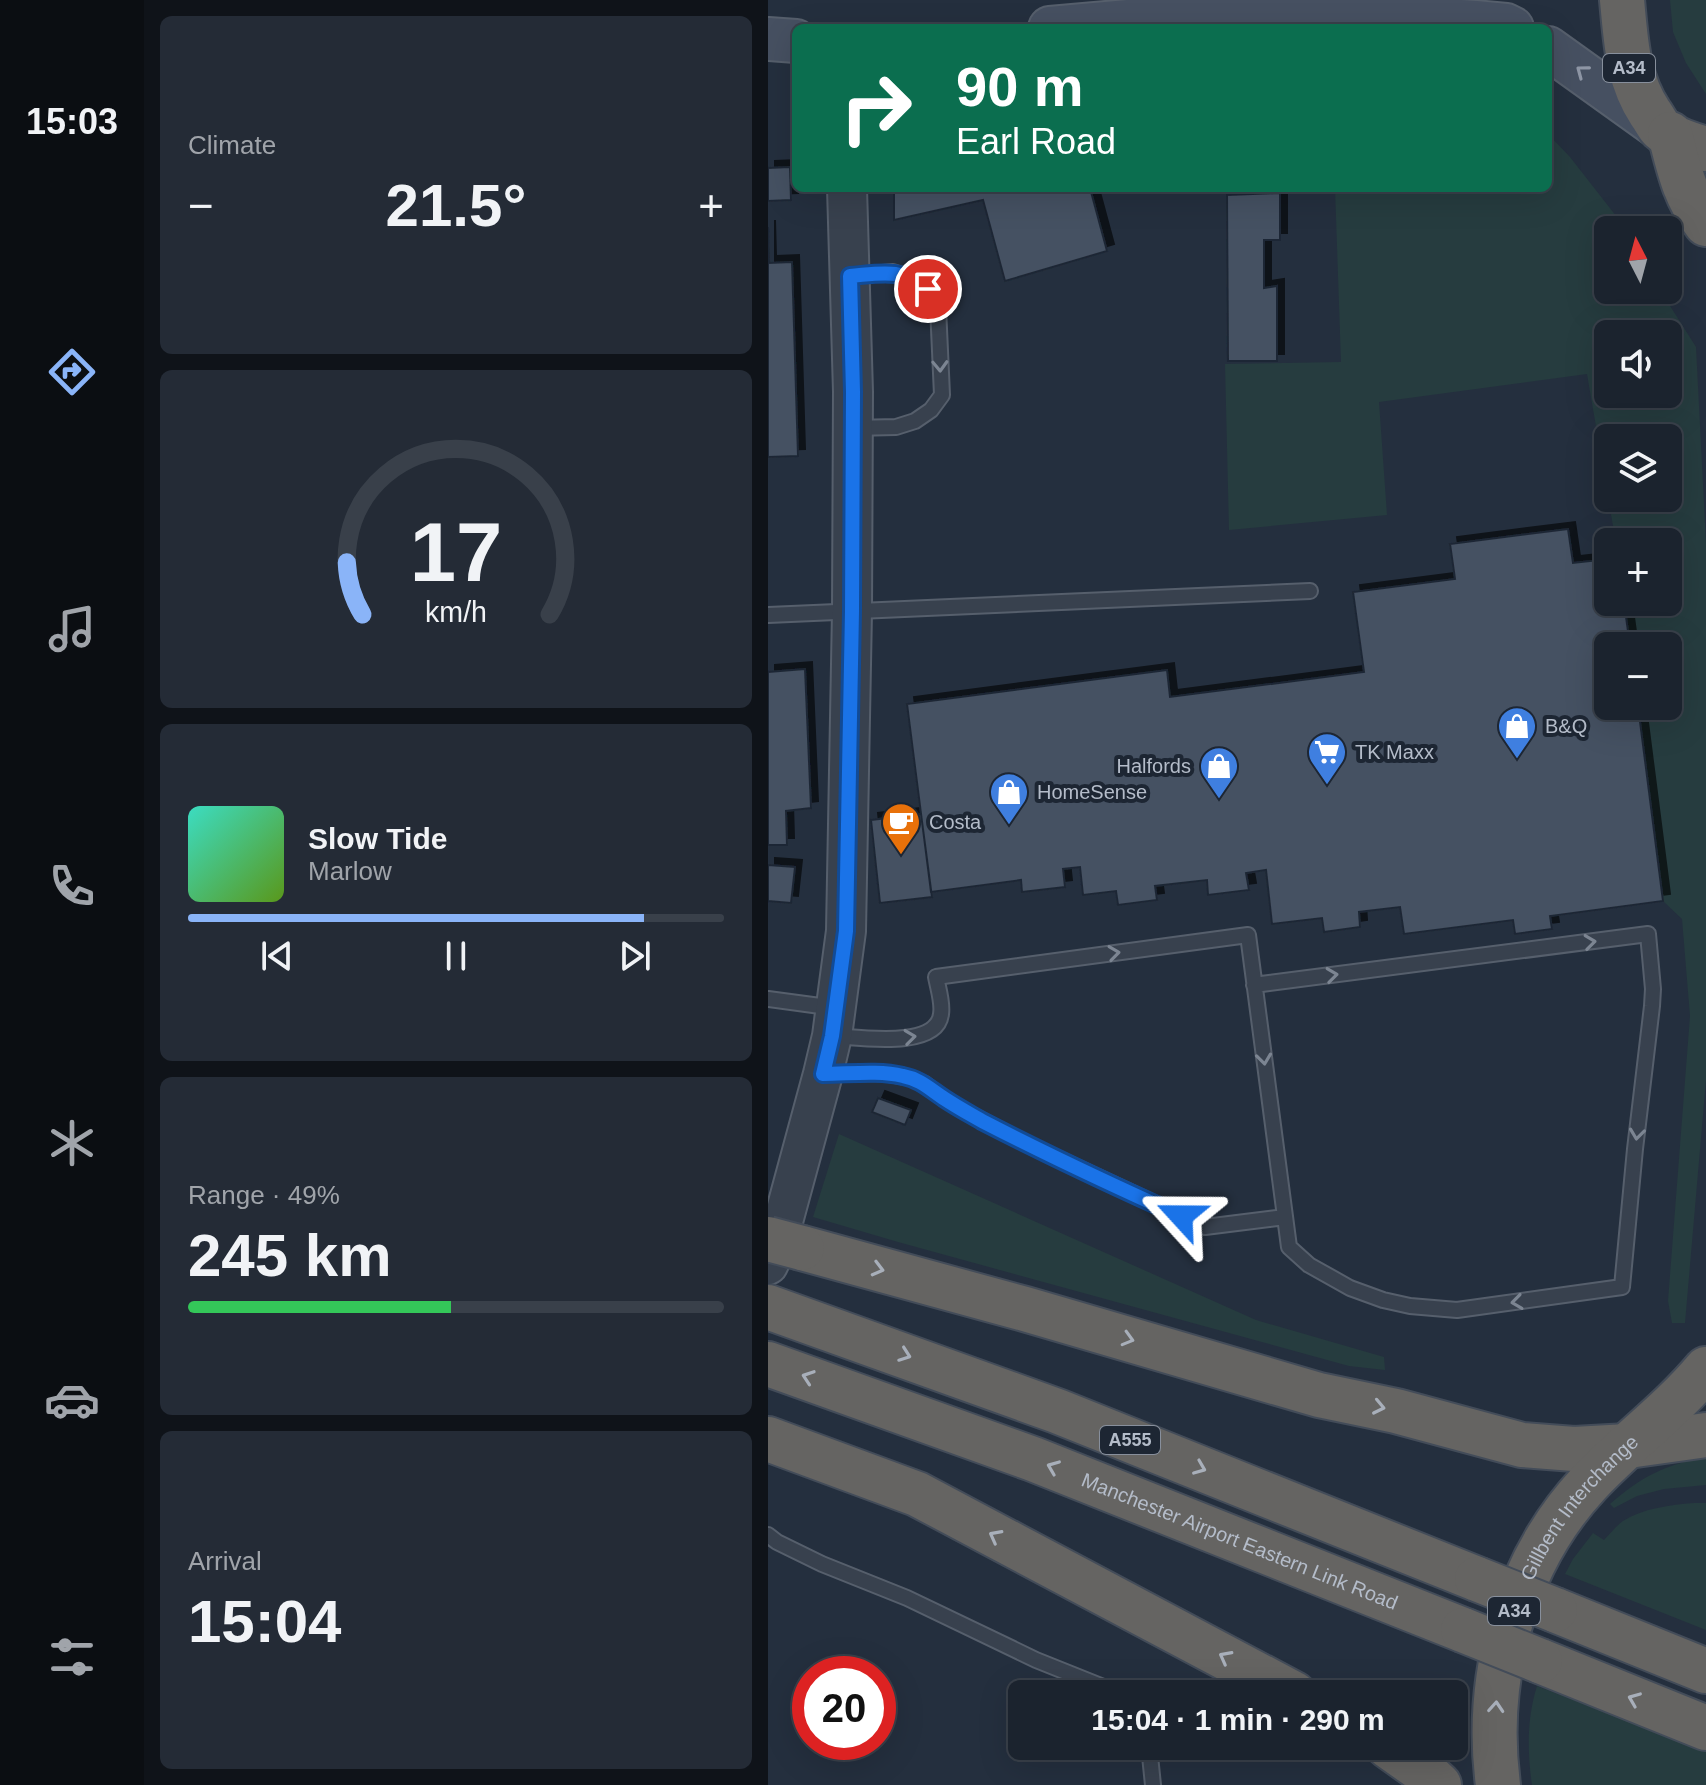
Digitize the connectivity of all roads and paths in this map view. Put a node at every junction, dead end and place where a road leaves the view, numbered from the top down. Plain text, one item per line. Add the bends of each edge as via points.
1 (1622, 0) edge
2 (1312, 2) edge
3 (1090, 24) edge
4 (1463, 24) edge
5 (768, 39) edge
6 (792, 41) edge
7 (1552, 51) edge
8 (1679, 137) edge
9 (847, 192) edge
10 (1706, 224) edge
11 (850, 276) junction
12 (853, 428) junction
13 (1310, 591) dead end
14 (852, 611) junction
15 (768, 615) edge
16 (1254, 985) junction
17 (768, 999) edge
18 (834, 1022) junction
19 (823, 1074) junction
20 (1285, 1217) junction
21 (779, 1251) edge
22 (773, 1309) edge
23 (768, 1364) edge
24 (1706, 1369) edge
25 (1706, 1435) edge
26 (768, 1439) edge
27 (1628, 1446) junction
28 (768, 1535) edge
29 (1706, 1671) edge
30 (1086, 1680) edge
31 (1268, 1680) edge
32 (1706, 1728) edge
33 (1152, 1760) edge
34 (1406, 1760) edge
35 (1153, 1785) edge
36 (1439, 1785) edge
37 (1498, 1785) edge

1 - 8 highway, A34 via 1630,72 1641,99
2 - 3 main road
2 - 4 main road
5 - 6 main road
8 -> 7 main road
8 - 10 highway, A34 via 1684,187
9 - 11 street
11 - 12 street
11 -> 12 lane via 893,272 928,289 938,307 942,395 915,421
12 - 14 street
13 - 14 lane
14 - 15 lane
14 - 18 street via 846,931
18 -> 16 lane via 897,1039 918,1038 939,1022 936,977 1248,935
16 -> 20 lane
16 -> 20 lane via 1648,934 1652,1006 1622,1287 1457,1310 1410,1306 1350,1288 1309,1265 1289,1247
17 - 18 lane
18 - 19 street
19 - 20 lane via 911,1078 1029,1145 1205,1227
19 - 21 street
21 -> 27 highway via 1025,1309 1319,1395 1522,1445
22 -> 29 highway, A555, bridge via 1057,1411
32 -> 23 highway, Manchester Airport Eastern Link Road / A555, bridge via 1033,1459
24 - 27 highway, A34
25 - 27 highway, Gillbent Interchange
31 -> 26 highway via 917,1494
37 -> 27 highway, Gillbent Interchange / A34 via 1497,1679 1521,1592 1569,1507
28 - 30 lane
33 - 35 lane
34 - 36 highway

